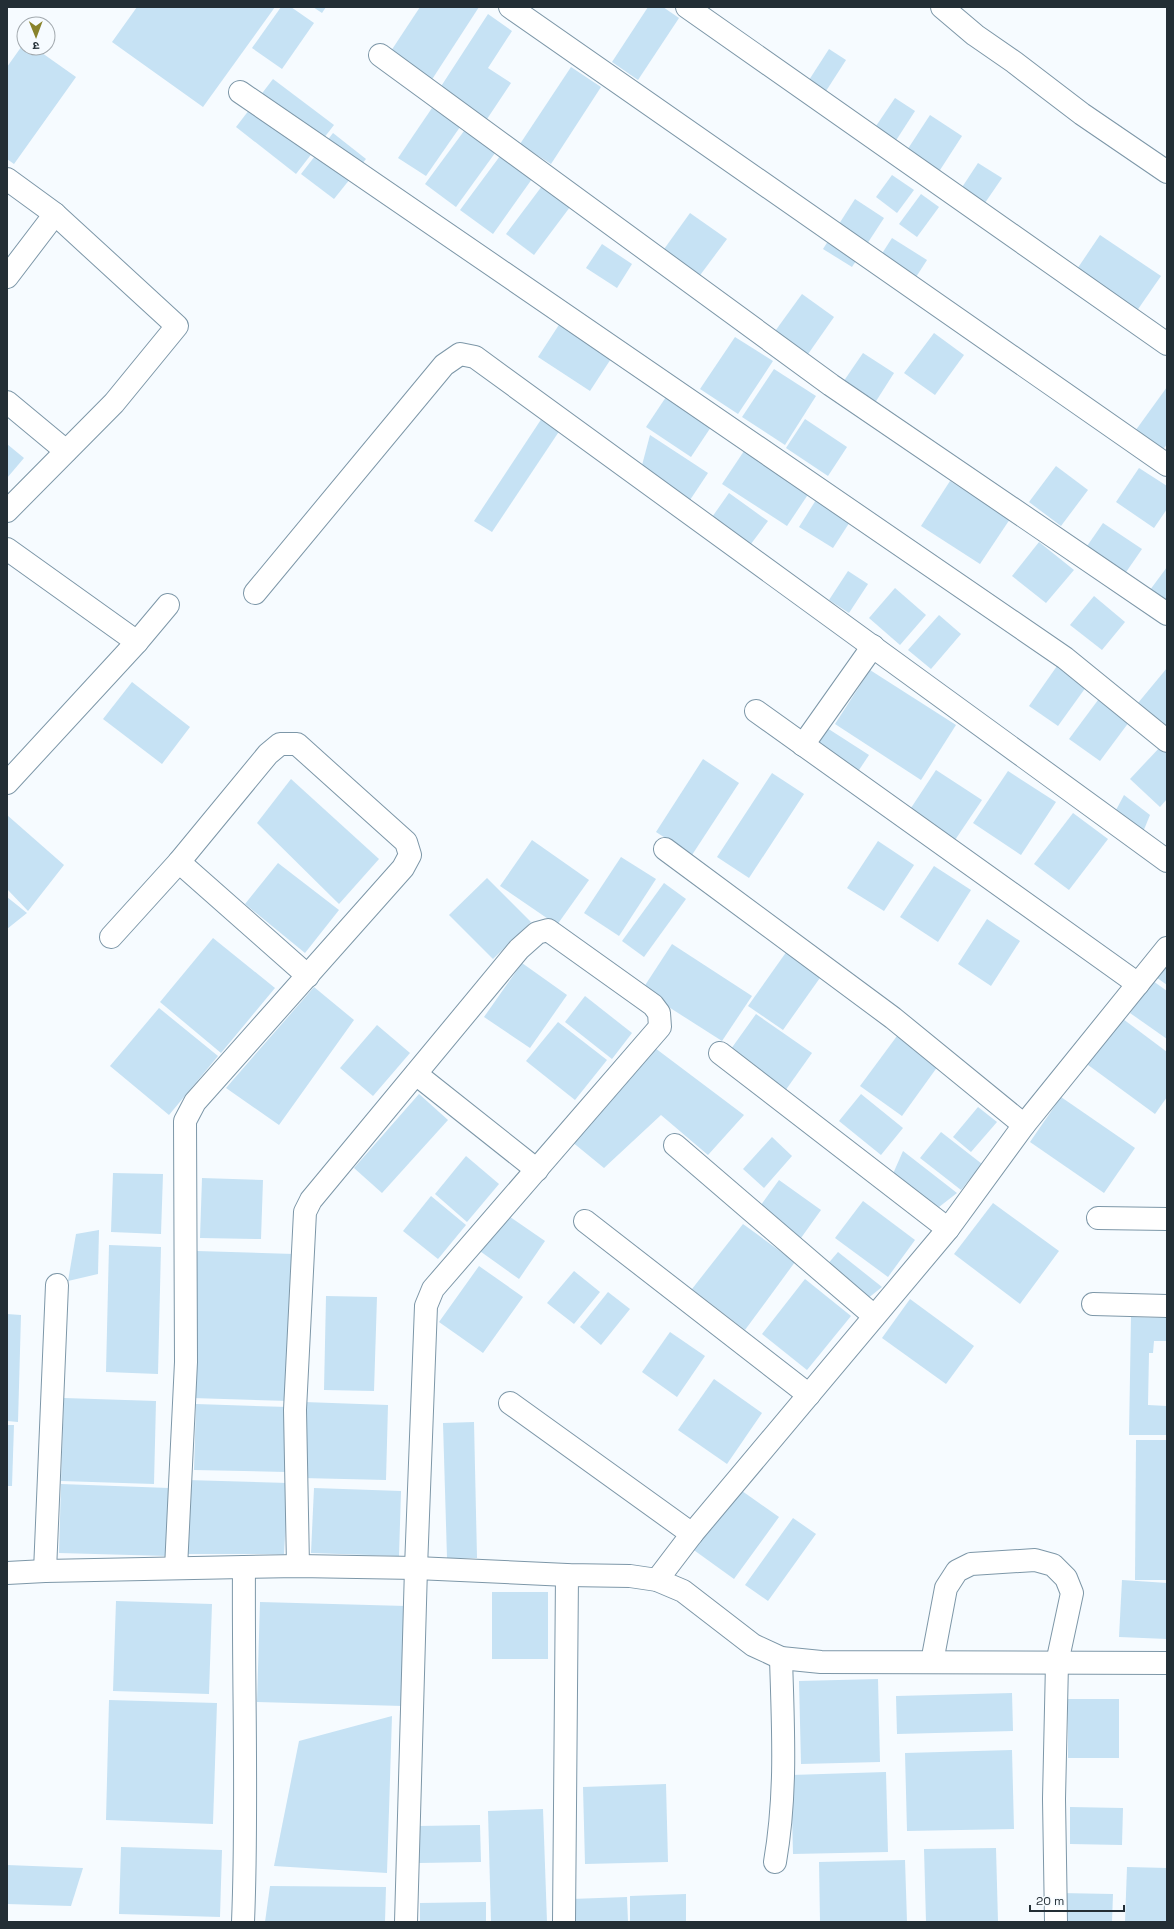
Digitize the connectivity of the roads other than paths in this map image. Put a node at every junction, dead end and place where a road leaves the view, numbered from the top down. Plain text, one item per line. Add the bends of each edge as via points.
1 (510, 7) edge
2 (687, 7) edge
3 (942, 7) edge
4 (380, 55) dead end
5 (240, 92) dead end
6 (1167, 172) edge
7 (7, 179) edge
8 (54, 214) junction
9 (7, 277) edge
10 (1167, 344) edge
11 (7, 402) edge
12 (66, 451) junction
13 (1167, 465) edge
14 (8, 508) edge
15 (7, 549) edge
16 (255, 593) dead end
17 (168, 605) dead end
18 (1167, 614) edge
19 (137, 642) junction
20 (873, 646) junction
21 (756, 711) dead end
22 (1167, 741) edge
23 (803, 745) junction
24 (7, 783) edge
25 (665, 849) dead end
26 (1167, 861) edge
27 (179, 862) junction
28 (111, 937) dead end
29 (1167, 948) edge
30 (308, 976) junction
31 (1138, 984) junction
32 (720, 1053) dead end
33 (416, 1074) junction
34 (1024, 1126) junction
35 (675, 1145) dead end
36 (537, 1170) junction
37 (1098, 1218) dead end
38 (1167, 1220) edge
39 (585, 1221) dead end
40 (948, 1229) junction
41 (57, 1285) dead end
42 (1093, 1304) dead end
43 (1167, 1306) edge
44 (874, 1316) junction
45 (809, 1395) junction
46 (510, 1403) dead end
47 (692, 1534) junction
48 (298, 1566) junction
49 (244, 1567) junction
50 (176, 1568) junction
51 (416, 1568) junction
52 (45, 1570) junction
53 (7, 1573) edge
54 (567, 1576) junction
55 (657, 1580) junction
56 (781, 1658) junction
57 (932, 1662) junction
58 (1057, 1663) junction
59 (1167, 1663) edge
60 (775, 1862) dead end
61 (243, 1922) edge
62 (406, 1922) edge
63 (564, 1922) edge
64 (1056, 1922) edge

1 - 13 street
2 - 10 street
3 - 6 street via 975,35 1082,114
4 - 18 street via 832,385
5 - 22 street via 1065,658
7 - 8 street
8 - 9 street
8 - 12 street via 178,326 118,398
11 - 12 street
12 - 14 street
15 - 19 street
16 - 20 street via 444,365 460,354 475,357
17 - 19 street
19 - 24 street
20 - 23 street
20 - 26 street
21 - 23 street
23 - 31 street
25 - 34 street via 893,1018
27 - 28 street
27 - 30 street
27 - 30 street via 268,754 280,744 297,744 406,842 410,855 403,868
29 - 31 street
30 - 50 street via 195,1102 185,1121 186,1362
31 - 34 street
32 - 40 street
33 - 36 street
33 - 36 street via 519,950 537,932 548,930 556,934 653,1006 659,1013 660,1027 657,1032
33 - 48 street via 311,1200 305,1212 295,1410
34 - 40 street
35 - 44 street
36 - 51 street via 433,1289 426,1306
37 - 38 street
39 - 45 street
40 - 44 street
41 - 52 street
42 - 43 street
44 - 45 street
45 - 47 street
46 - 47 street
47 - 55 street
48 - 49 street
48 - 51 street
49 - 50 street
49 - 61 street via 246,1861
50 - 52 street
51 - 54 street
51 - 62 street
52 - 53 street
54 - 55 street via 630,1576
54 - 63 street
55 - 56 street via 683,1591 753,1645
56 - 57 street via 821,1662
56 - 60 street via 785,1767 780,1836
57 - 58 street
57 - 58 street via 946,1588 957,1571 971,1564 1035,1560 1053,1565 1066,1578 1072,1593
58 - 59 street
58 - 64 street via 1054,1799

